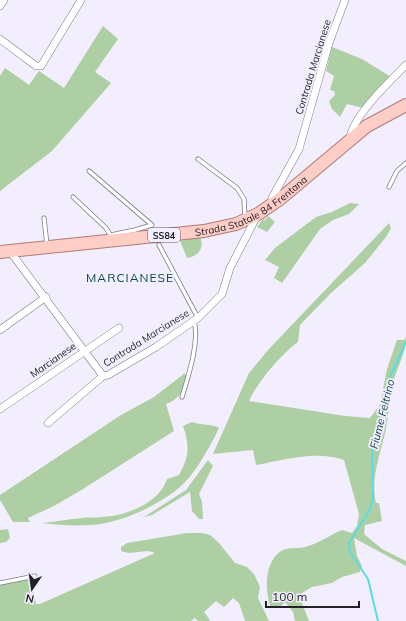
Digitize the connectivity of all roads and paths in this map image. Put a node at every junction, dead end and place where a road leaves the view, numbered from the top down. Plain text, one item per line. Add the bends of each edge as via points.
1 (4, 0) edge
2 (82, 0) edge
3 (345, 0) edge
4 (0, 6) edge
5 (0, 39) edge
6 (406, 65) edge
7 (406, 105) edge
8 (350, 139) junction
9 (198, 159) dead end
10 (406, 163) edge
11 (89, 171) dead end
12 (389, 187) dead end
13 (73, 197) dead end
14 (272, 204) junction
15 (258, 214) junction
16 (44, 218) dead end
17 (246, 220) junction
18 (111, 238) junction
19 (159, 245) dead end
20 (47, 246) junction
21 (6, 251) edge
22 (46, 298) junction
23 (196, 319) junction
24 (119, 328) dead end
25 (0, 330) edge
26 (85, 350) junction
27 (103, 376) junction
28 (182, 397) dead end
29 (0, 409) edge
30 (48, 422) dead end
31 (35, 576) dead end
32 (0, 583) edge

1 - 4 street
2 - 5 street via 40,66 36,66
3 - 14 street, Contrada Marcianese via 329,43 299,149 272,198
6 - 8 street via 354,123
7 - 8 main road, Strada Statale 84 Frentana / SS84 via 378,118
8 - 14 main road, Strada Statale 84 Frentana / SS84
9 - 17 lane via 237,188 244,199
10 - 12 lane via 397,171
11 - 18 lane via 152,225
13 - 18 lane via 106,228
14 - 15 main road, Strada Statale 84 Frentana / SS84
15 - 17 main road, Strada Statale 84 Frentana / SS84
15 - 23 street, Contrada Marcianese via 230,268 222,294
16 - 20 lane
17 - 18 main road, Strada Statale 84 Frentana / SS84 via 221,228
18 - 20 main road, Strada Statale 84 Frentana / SS84
19 - 23 lane
20 - 21 main road, Strada Statale 84 Frentana / SS84
21 - 22 street, Contrada Marcianese via 12,254
22 - 25 street
22 - 26 street, Contrada Marcianese
23 - 27 street, Contrada Marcianese via 156,347
23 - 28 lane via 192,360
24 - 26 street, Marcianese
26 - 27 street, Contrada Marcianese
26 - 29 street, Marcianese
27 - 30 street, Contrada Marcianese
31 - 32 lane

